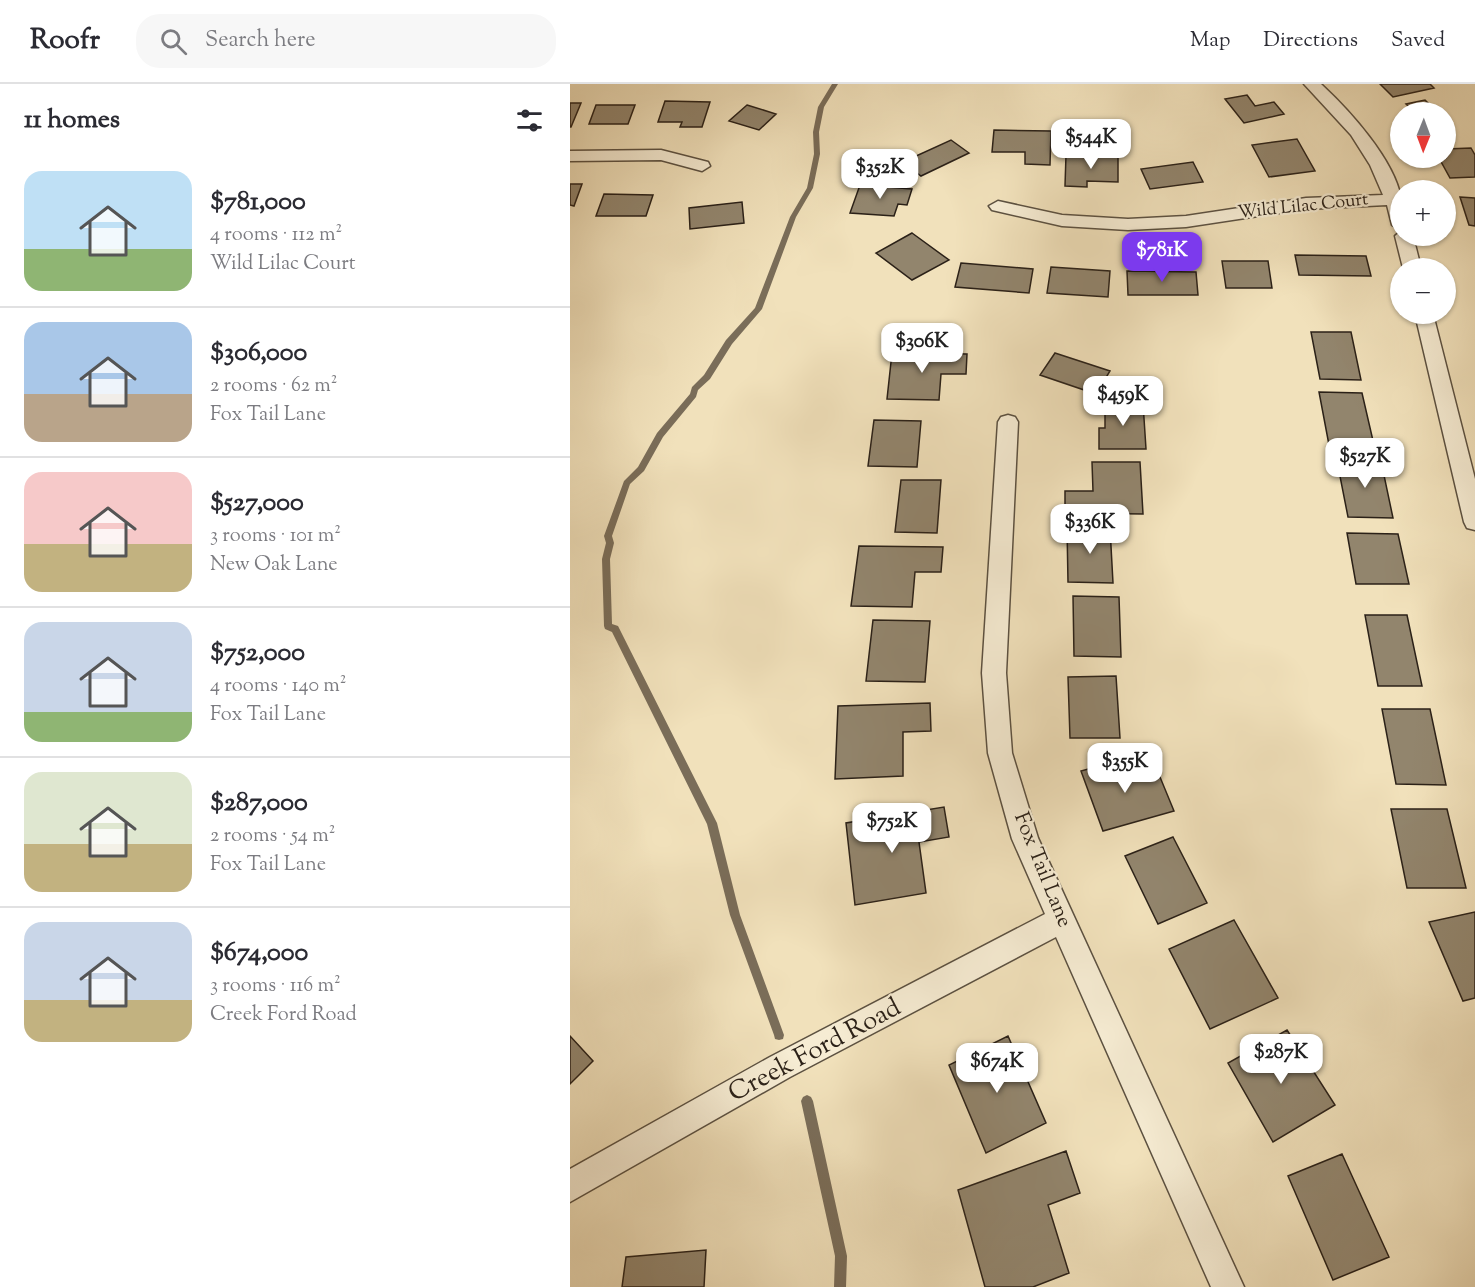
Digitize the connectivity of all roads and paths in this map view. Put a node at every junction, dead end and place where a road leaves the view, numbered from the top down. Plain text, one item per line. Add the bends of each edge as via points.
1 (1312, 84) edge
2 (570, 156) edge
3 (702, 166) dead end
4 (1390, 188) edge
5 (1390, 200) edge
6 (998, 206) dead end
7 (1426, 324) edge
8 (1008, 422) dead end
9 (1475, 522) edge
10 (1061, 920) junction
11 (570, 1186) edge
12 (1227, 1287) edge

1 - 4 street via 1362,135
2 - 3 street via 661,155
5 - 6 street, Wild Lilac Court via 1314,202 1138,224 1046,218
7 - 9 street
8 - 10 street, Fox Tail Lane via 994,673 1000,753 1024,838
10 - 11 street, Creek Ford Road via 780,1067
10 - 12 street, Fox Tail Lane

